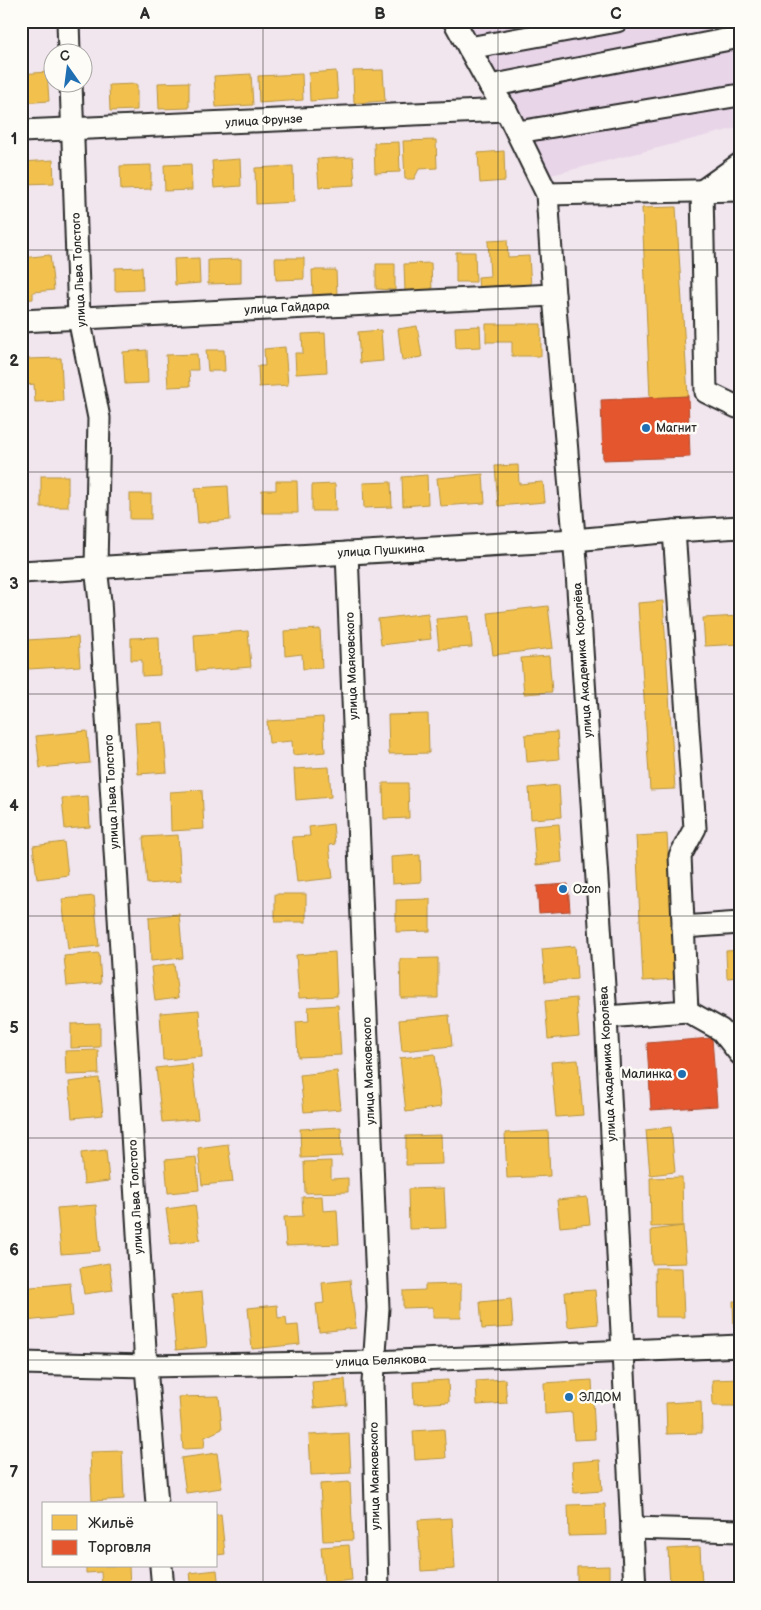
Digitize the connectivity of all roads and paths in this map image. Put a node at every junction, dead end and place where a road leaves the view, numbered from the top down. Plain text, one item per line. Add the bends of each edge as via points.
1 (68, 21) edge
2 (454, 21) edge
3 (617, 21) edge
4 (740, 38) edge
5 (69, 42) edge
6 (470, 48) junction
7 (490, 86) junction
8 (71, 92) edge
9 (740, 95) edge
10 (506, 110) junction
11 (73, 130) junction
12 (21, 131) edge
13 (518, 132) junction
14 (740, 164) edge
15 (740, 190) edge
16 (702, 191) junction
17 (547, 194) junction
18 (554, 295) junction
19 (79, 318) junction
20 (21, 321) edge
21 (737, 407) dead end
22 (740, 527) edge
23 (674, 531) junction
24 (574, 540) junction
25 (347, 553) junction
26 (96, 568) junction
27 (21, 572) edge
28 (740, 923) edge
29 (683, 927) junction
30 (687, 1011) junction
31 (606, 1017) junction
32 (740, 1054) edge
33 (740, 1346) edge
34 (622, 1350) junction
35 (375, 1362) junction
36 (21, 1363) edge
37 (146, 1366) junction
38 (156, 1502) edge
39 (632, 1528) junction
40 (740, 1532) edge
41 (161, 1568) edge
42 (163, 1589) edge
43 (378, 1589) edge
44 (635, 1589) edge

1 - 5 street
2 - 6 street
3 - 6 street
4 - 7 street
6 - 7 street
7 - 10 street
8 - 11 street, улица Льва Толстого
9 - 13 street
10 - 11 street, улица Фрунзе
10 - 13 street
11 - 12 street, улица Фрунзе
11 - 19 street, улица Льва Толстого
13 - 17 street
14 - 16 street
15 - 16 street
16 - 17 street
16 - 21 street via 706,392
17 - 18 street, улица Академика Королёва
18 - 19 street, улица Гайдара
18 - 24 street, улица Академика Королёва
19 - 20 street, улица Гайдара
19 - 26 street, улица Льва Толстого via 99,418
22 - 23 street, улица Пушкина
23 - 24 street, улица Пушкина
23 - 29 street via 695,828 680,856
24 - 25 street, улица Пушкина
24 - 31 street, улица Академика Королёва
25 - 26 street, улица Пушкина
25 - 35 street, улица Маяковского via 378,1308
26 - 27 street, улица Пушкина
26 - 37 street, улица Льва Толстого
28 - 29 street
29 - 30 street
30 - 31 street
30 - 32 street via 721,1030
31 - 34 street, улица Академика Королёва
33 - 34 street, улица Белякова
34 - 35 street, улица Белякова
34 - 39 street, улица Академика Королёва
35 - 37 street, улица Белякова
35 - 43 street, улица Маяковского
36 - 37 street, улица Белякова
37 - 38 street, улица Льва Толстого
39 - 40 street
39 - 44 street, улица Академика Королёва
41 - 42 street

